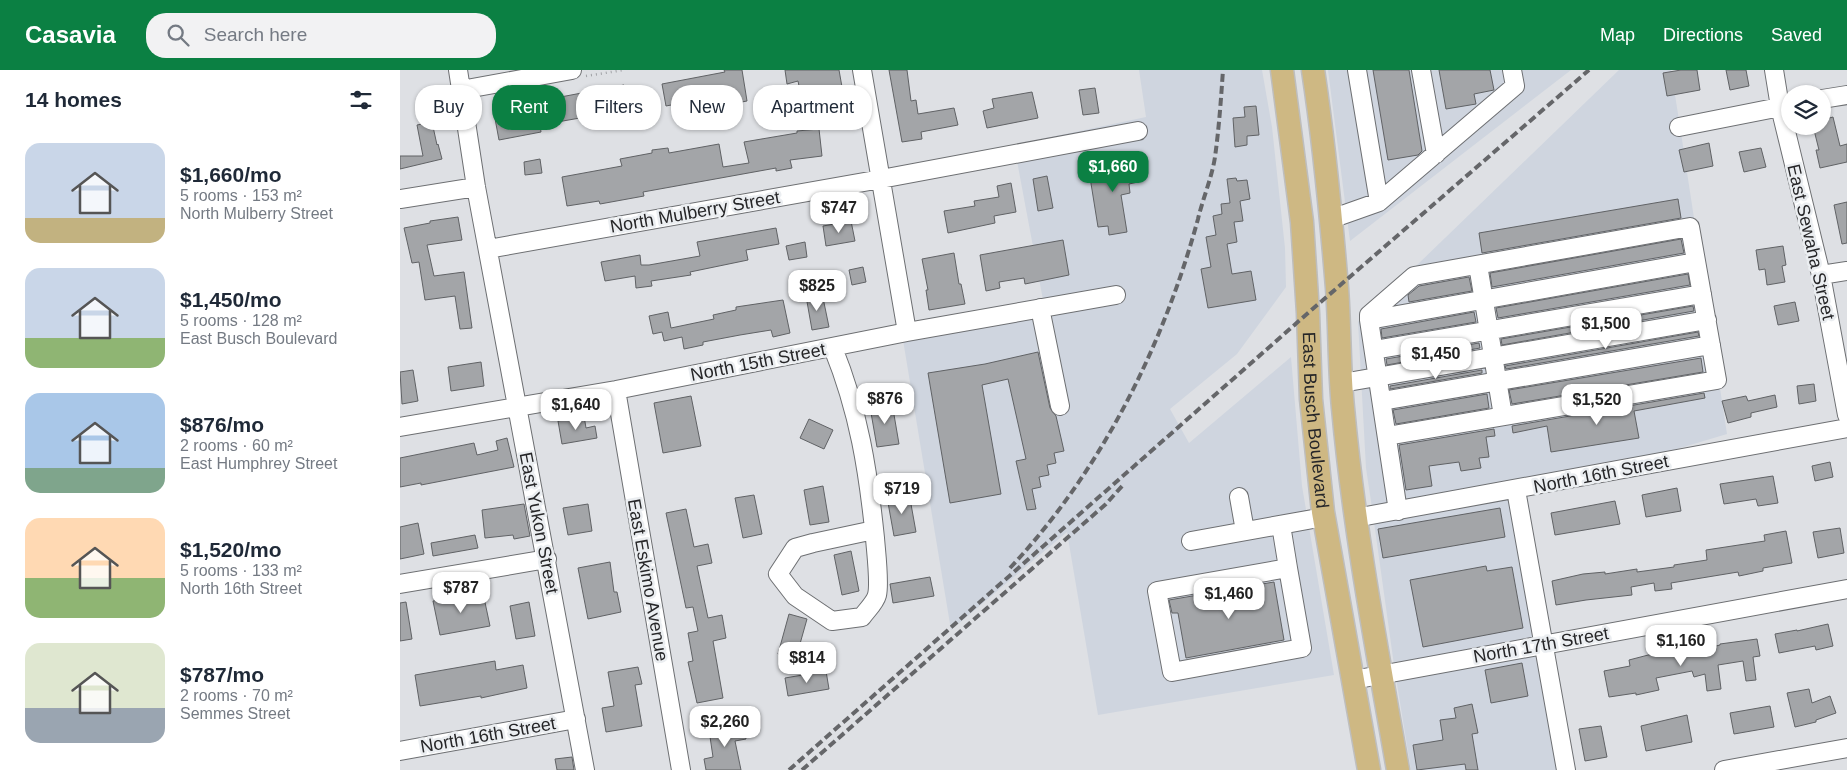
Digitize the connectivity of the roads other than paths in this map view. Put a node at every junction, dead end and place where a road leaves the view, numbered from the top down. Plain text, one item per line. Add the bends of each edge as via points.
1 (458, 70) edge
2 (572, 70) edge
3 (862, 70) edge
4 (1282, 70) edge
5 (1297, 70) edge
6 (1313, 70) edge
7 (1357, 70) edge
8 (1421, 70) edge
9 (1512, 70) edge
10 (1774, 70) edge
11 (460, 85) edge
12 (482, 86) edge
13 (1781, 93) edge
14 (1847, 95) edge
15 (1831, 98) edge
16 (1781, 107) edge
17 (1679, 127) dead end
18 (467, 130) edge
19 (1138, 131) dead end
20 (1791, 135) edge
21 (1436, 154) junction
22 (881, 179) junction
23 (476, 187) junction
24 (400, 199) edge
25 (1379, 202) junction
26 (1331, 219) junction
27 (488, 249) junction
28 (1696, 262) junction
29 (1478, 265) junction
30 (1847, 271) edge
31 (1821, 275) junction
32 (1702, 294) junction
33 (1116, 295) dead end
34 (1484, 300) junction
35 (1040, 308) junction
36 (1370, 320) junction
37 (1707, 320) junction
38 (1488, 330) junction
39 (907, 332) junction
40 (1711, 345) junction
41 (834, 348) junction
42 (1374, 350) junction
43 (1493, 357) junction
44 (1310, 366) junction
45 (1378, 377) junction
46 (1497, 382) junction
47 (1342, 383) junction
48 (616, 390) junction
49 (1382, 402) junction
50 (1060, 406) dead end
51 (517, 407) junction
52 (1847, 415) edge
53 (1503, 416) junction
54 (400, 427) edge
55 (1847, 428) edge
56 (1386, 436) junction
57 (1351, 483) junction
58 (1516, 490) junction
59 (1239, 497) dead end
60 (1398, 511) junction
61 (1324, 517) junction
62 (1355, 518) junction
63 (1281, 525) junction
64 (874, 530) junction
65 (1246, 531) junction
66 (1191, 541) dead end
67 (547, 559) junction
68 (1288, 568) junction
69 (400, 584) edge
70 (1847, 589) edge
71 (1544, 644) junction
72 (1382, 674) junction
73 (1352, 680) junction
74 (576, 718) junction
75 (1847, 748) edge
76 (400, 751) edge
77 (585, 770) edge
78 (681, 770) edge
79 (1369, 770) edge
80 (1398, 770) edge
81 (1566, 770) edge
82 (1724, 770) edge

1 - 11 street, East Yukon Street
2 - 12 street
3 - 22 street
4 - 44 main road, East Busch Boulevard via 1302,222
5 - 26 main road via 1316,204 1320,213
6 - 26 main road, East Busch Boulevard
7 - 25 street
8 - 21 street
9 - 21 street via 1515,86
10 - 13 street, East Sewaha Street
14 - 15 street
16 - 17 street
18 - 23 street, East Yukon Street
19 - 22 street, North Mulberry Street
20 - 31 street, East Sewaha Street
21 - 25 street
22 - 27 street, North Mulberry Street
22 - 39 street
23 - 24 street
23 - 27 street, East Yukon Street
25 - 26 street
26 - 47 main road, East Busch Boulevard
27 - 51 street, East Yukon Street
28 - 29 street via 1690,227
28 - 32 street
28 - 34 street
29 - 34 street
29 - 36 street via 1414,276 1368,315
30 - 31 street
31 - 52 street, East Sewaha Street
32 - 37 street
32 - 38 street
33 - 35 street, North 15th Street
34 - 36 street
34 - 38 street
35 - 39 street, North 15th Street
35 - 50 street
36 - 42 street
37 - 40 street
37 - 43 street
38 - 42 street
38 - 43 street
39 - 41 street, North 15th Street
40 - 46 street
40 - 53 street via 1718,380
41 - 48 street, North 15th Street
41 - 64 street via 847,381 862,438
42 - 45 street
43 - 45 street
43 - 46 street
44 - 57 main road via 1326,373 1339,469
44 - 61 main road, East Busch Boulevard
45 - 47 street
45 - 49 street
46 - 49 street
46 - 53 street
47 - 57 main road, East Busch Boulevard
48 - 51 street, North 15th Street
48 - 78 street, East Eskimo Avenue
49 - 56 street
51 - 54 street, North 15th Street
51 - 67 street, East Yukon Street
53 - 56 street
55 - 58 street, North 16th Street
56 - 60 street
57 - 62 main road, East Busch Boulevard
58 - 60 street, North 16th Street
58 - 71 street
59 - 65 street
60 - 62 street, North 16th Street
61 - 63 street
61 - 73 main road, East Busch Boulevard
62 - 72 main road, East Busch Boulevard
63 - 65 street
63 - 68 street
64 - 64 street via 877,596 862,617 832,621 795,596 778,574 796,548
65 - 66 street
67 - 69 street
67 - 74 street, East Yukon Street
68 - 68 street via 1157,591 1172,672 1302,648
70 - 71 street, North 17th Street
71 - 72 street, North 17th Street
71 - 81 street
72 - 73 street, North 17th Street
72 - 80 main road, East Busch Boulevard
73 - 79 main road, East Busch Boulevard
74 - 76 street, North 16th Street
74 - 77 street, East Yukon Street
75 - 82 street

